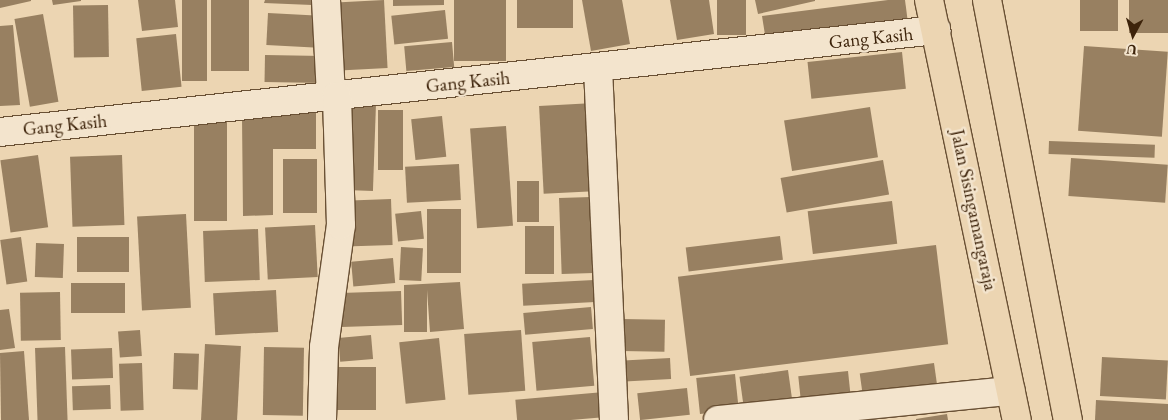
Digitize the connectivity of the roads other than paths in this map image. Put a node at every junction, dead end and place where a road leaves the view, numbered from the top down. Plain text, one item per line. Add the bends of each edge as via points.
1 (326, 0) edge
2 (929, 0) edge
3 (987, 0) edge
4 (936, 30) junction
5 (598, 68) junction
6 (334, 96) junction
7 (0, 132) edge
8 (1011, 391) junction
9 (322, 420) edge
10 (614, 420) edge
11 (718, 420) edge
12 (1017, 420) edge
13 (1068, 420) edge

1 - 6 street
2 - 4 main road, Jalan Sisingamangaraja
3 - 13 main road
4 - 5 street, Gang Kasih
4 - 8 main road, Jalan Sisingamangaraja
5 - 6 street, Gang Kasih
5 - 10 street
6 - 7 street, Gang Kasih
6 - 9 street via 341,225 324,347
8 - 11 street
8 - 12 main road, Jalan Sisingamangaraja

